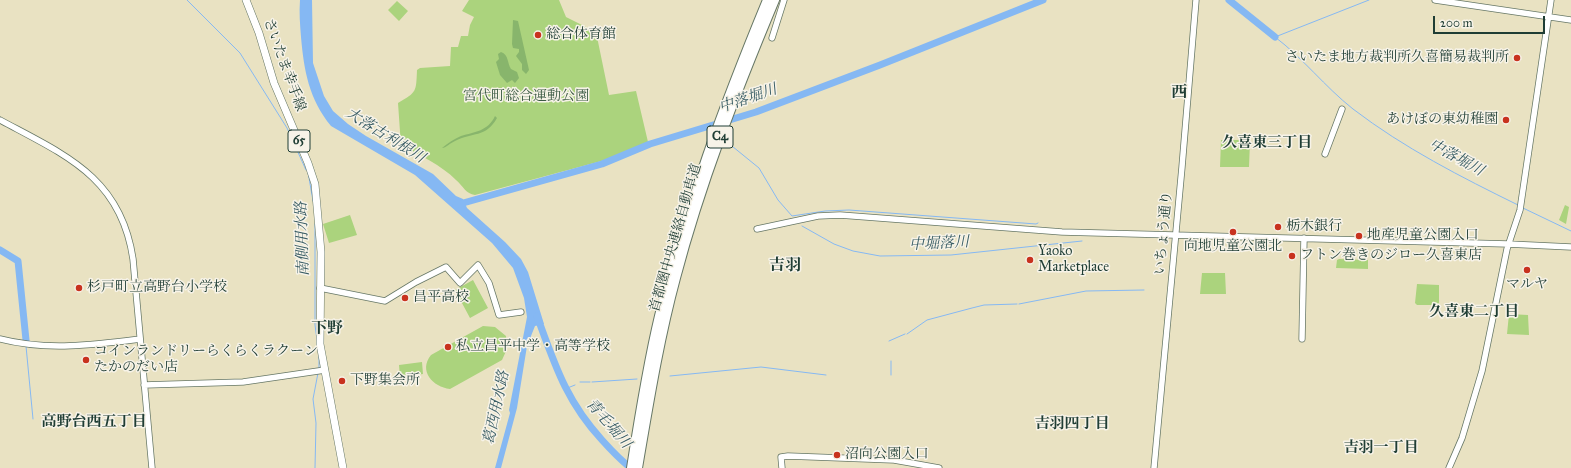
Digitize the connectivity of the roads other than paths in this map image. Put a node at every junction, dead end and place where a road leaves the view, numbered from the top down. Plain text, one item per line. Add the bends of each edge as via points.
1 (246, 0) edge
2 (767, 0) edge
3 (775, 0) edge
4 (784, 0) edge
5 (1196, 0) edge
6 (1435, 0) edge
7 (1551, 0) edge
8 (1549, 17) junction
9 (1571, 20) edge
10 (772, 38) dead end
11 (1342, 109) dead end
12 (0, 120) edge
13 (1325, 154) dead end
14 (757, 229) dead end
15 (1176, 235) junction
16 (1304, 238) junction
17 (1508, 244) junction
18 (1571, 247) edge
19 (320, 288) junction
20 (521, 312) dead end
21 (0, 339) edge
22 (140, 339) junction
23 (1302, 339) dead end
24 (325, 370) junction
25 (144, 385) junction
26 (152, 468) edge
27 (343, 468) edge
28 (631, 468) edge
29 (638, 468) edge
30 (782, 468) edge
31 (939, 468) edge
32 (1154, 468) edge
33 (1449, 468) edge

1 - 19 main road, さいたま幸手線 / 65 via 274,84 313,174 320,222
2 - 28 highway, 首都圏中央連絡自動車道 / C4 via 720,115 674,259 649,365
3 - 29 highway, 首都圏中央連絡自動車道 / C4 via 720,139 692,222 666,318
4 - 10 street
5 - 15 street, いちょう通り
6 - 8 street
7 - 8 street
8 - 9 street
8 - 17 street via 1521,207
11 - 13 street
12 - 22 street via 72,160 98,182 112,201 124,225 131,248
14 - 15 street via 818,216 840,215 1062,232
15 - 16 street
15 - 32 street, いちょう通り
16 - 17 street
16 - 23 street
17 - 18 street
17 - 33 street via 1482,371 1462,438
19 - 20 street via 385,301 446,267 460,283 478,265 489,283 499,315
19 - 24 main road, さいたま幸手線 / 65 via 320,344
21 - 22 street via 59,347
22 - 25 street
24 - 25 street via 243,382
24 - 27 main road, さいたま幸手線 / 65
25 - 26 street
30 - 31 street via 781,457 788,456 894,460

